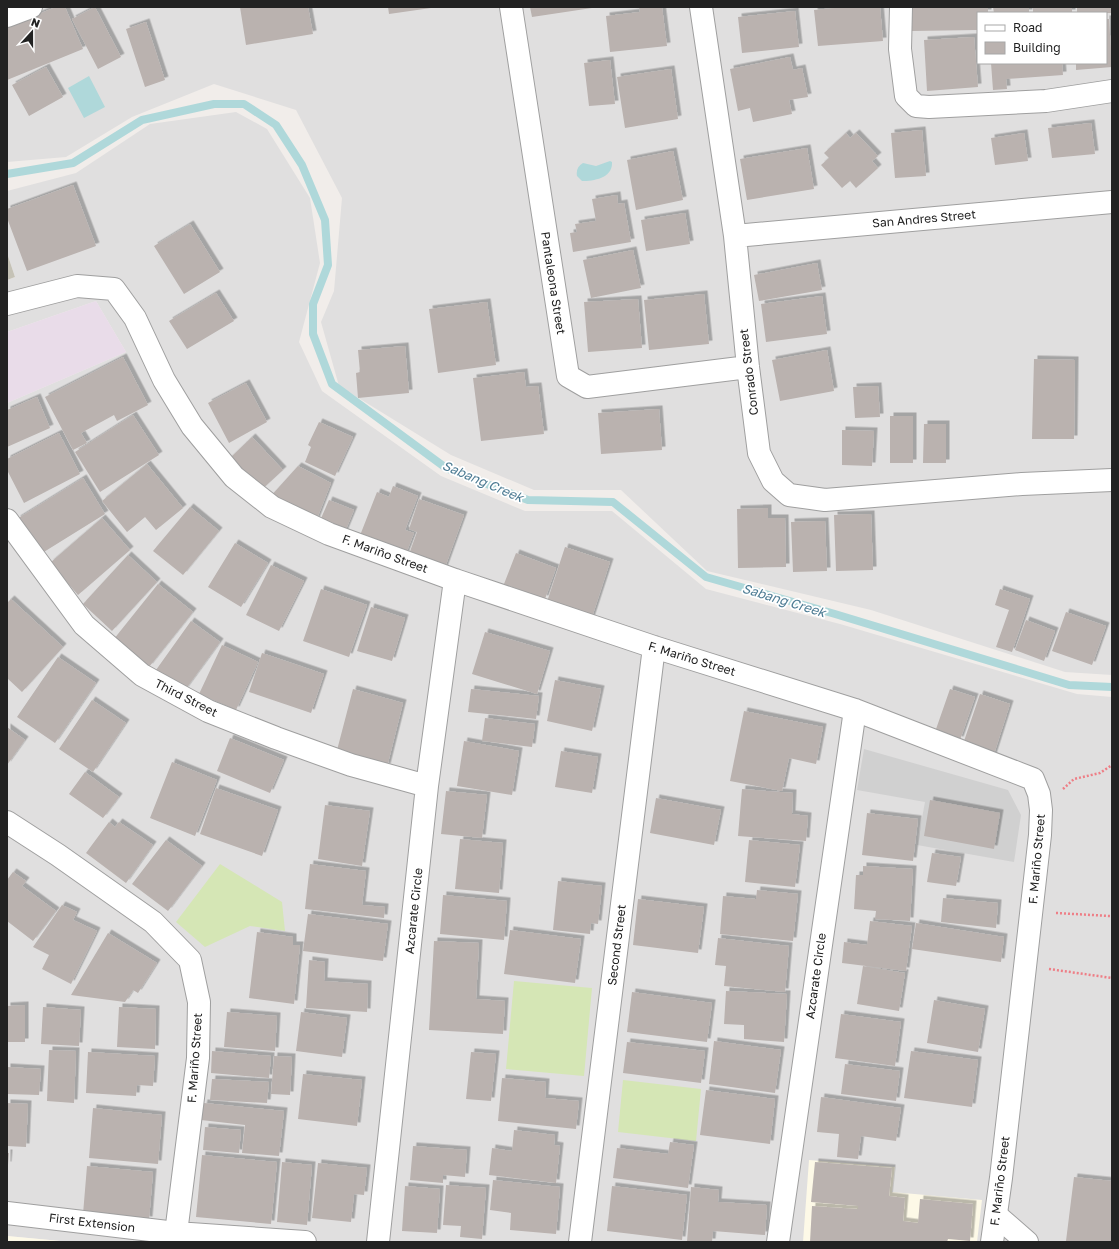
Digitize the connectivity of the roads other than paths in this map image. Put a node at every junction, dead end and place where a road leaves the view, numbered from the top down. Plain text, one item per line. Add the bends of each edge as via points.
1 (31, 7) edge
2 (511, 7) edge
3 (701, 7) edge
4 (901, 7) edge
5 (7, 16) edge
6 (1112, 91) edge
7 (1112, 202) edge
8 (735, 236) junction
9 (7, 304) edge
10 (748, 366) junction
11 (1112, 480) edge
12 (7, 520) edge
13 (455, 580) junction
14 (654, 647) junction
15 (855, 710) junction
16 (427, 786) junction
17 (7, 822) edge
18 (7, 1213) edge
19 (996, 1215) junction
20 (176, 1237) edge
21 (305, 1242) edge
22 (378, 1242) edge
23 (580, 1242) edge
24 (778, 1242) edge
25 (992, 1242) edge
26 (1027, 1242) edge

1 - 5 street
2 - 10 street, Pantaleona Street via 568,376 586,387
3 - 8 street, Conrado Street
4 - 6 street via 900,49 906,96 916,106 1046,101
7 - 8 street, San Andres Street
8 - 10 street, Conrado Street
9 - 13 street, F. Mariño Street via 77,286 114,289 136,318 164,380 192,426 234,477 279,511 329,534
10 - 11 street, Conrado Street via 759,453 773,481 790,495 825,500 1022,484
12 - 16 street, Third Street via 84,625 142,675 208,711 276,738 351,765
13 - 14 street, F. Mariño Street
13 - 16 street, Azcarate Circle
14 - 15 street, F. Mariño Street
14 - 23 street, Second Street
15 - 19 street, F. Mariño Street via 1033,779 1039,794 1040,835
15 - 24 street, Azcarate Circle
16 - 22 street, Azcarate Circle
17 - 20 street, F. Mariño Street via 153,922 190,960 199,1002 198,1058
18 - 20 street, First Extension
19 - 25 street, F. Mariño Street
19 - 26 street
20 - 21 street, First Extension

